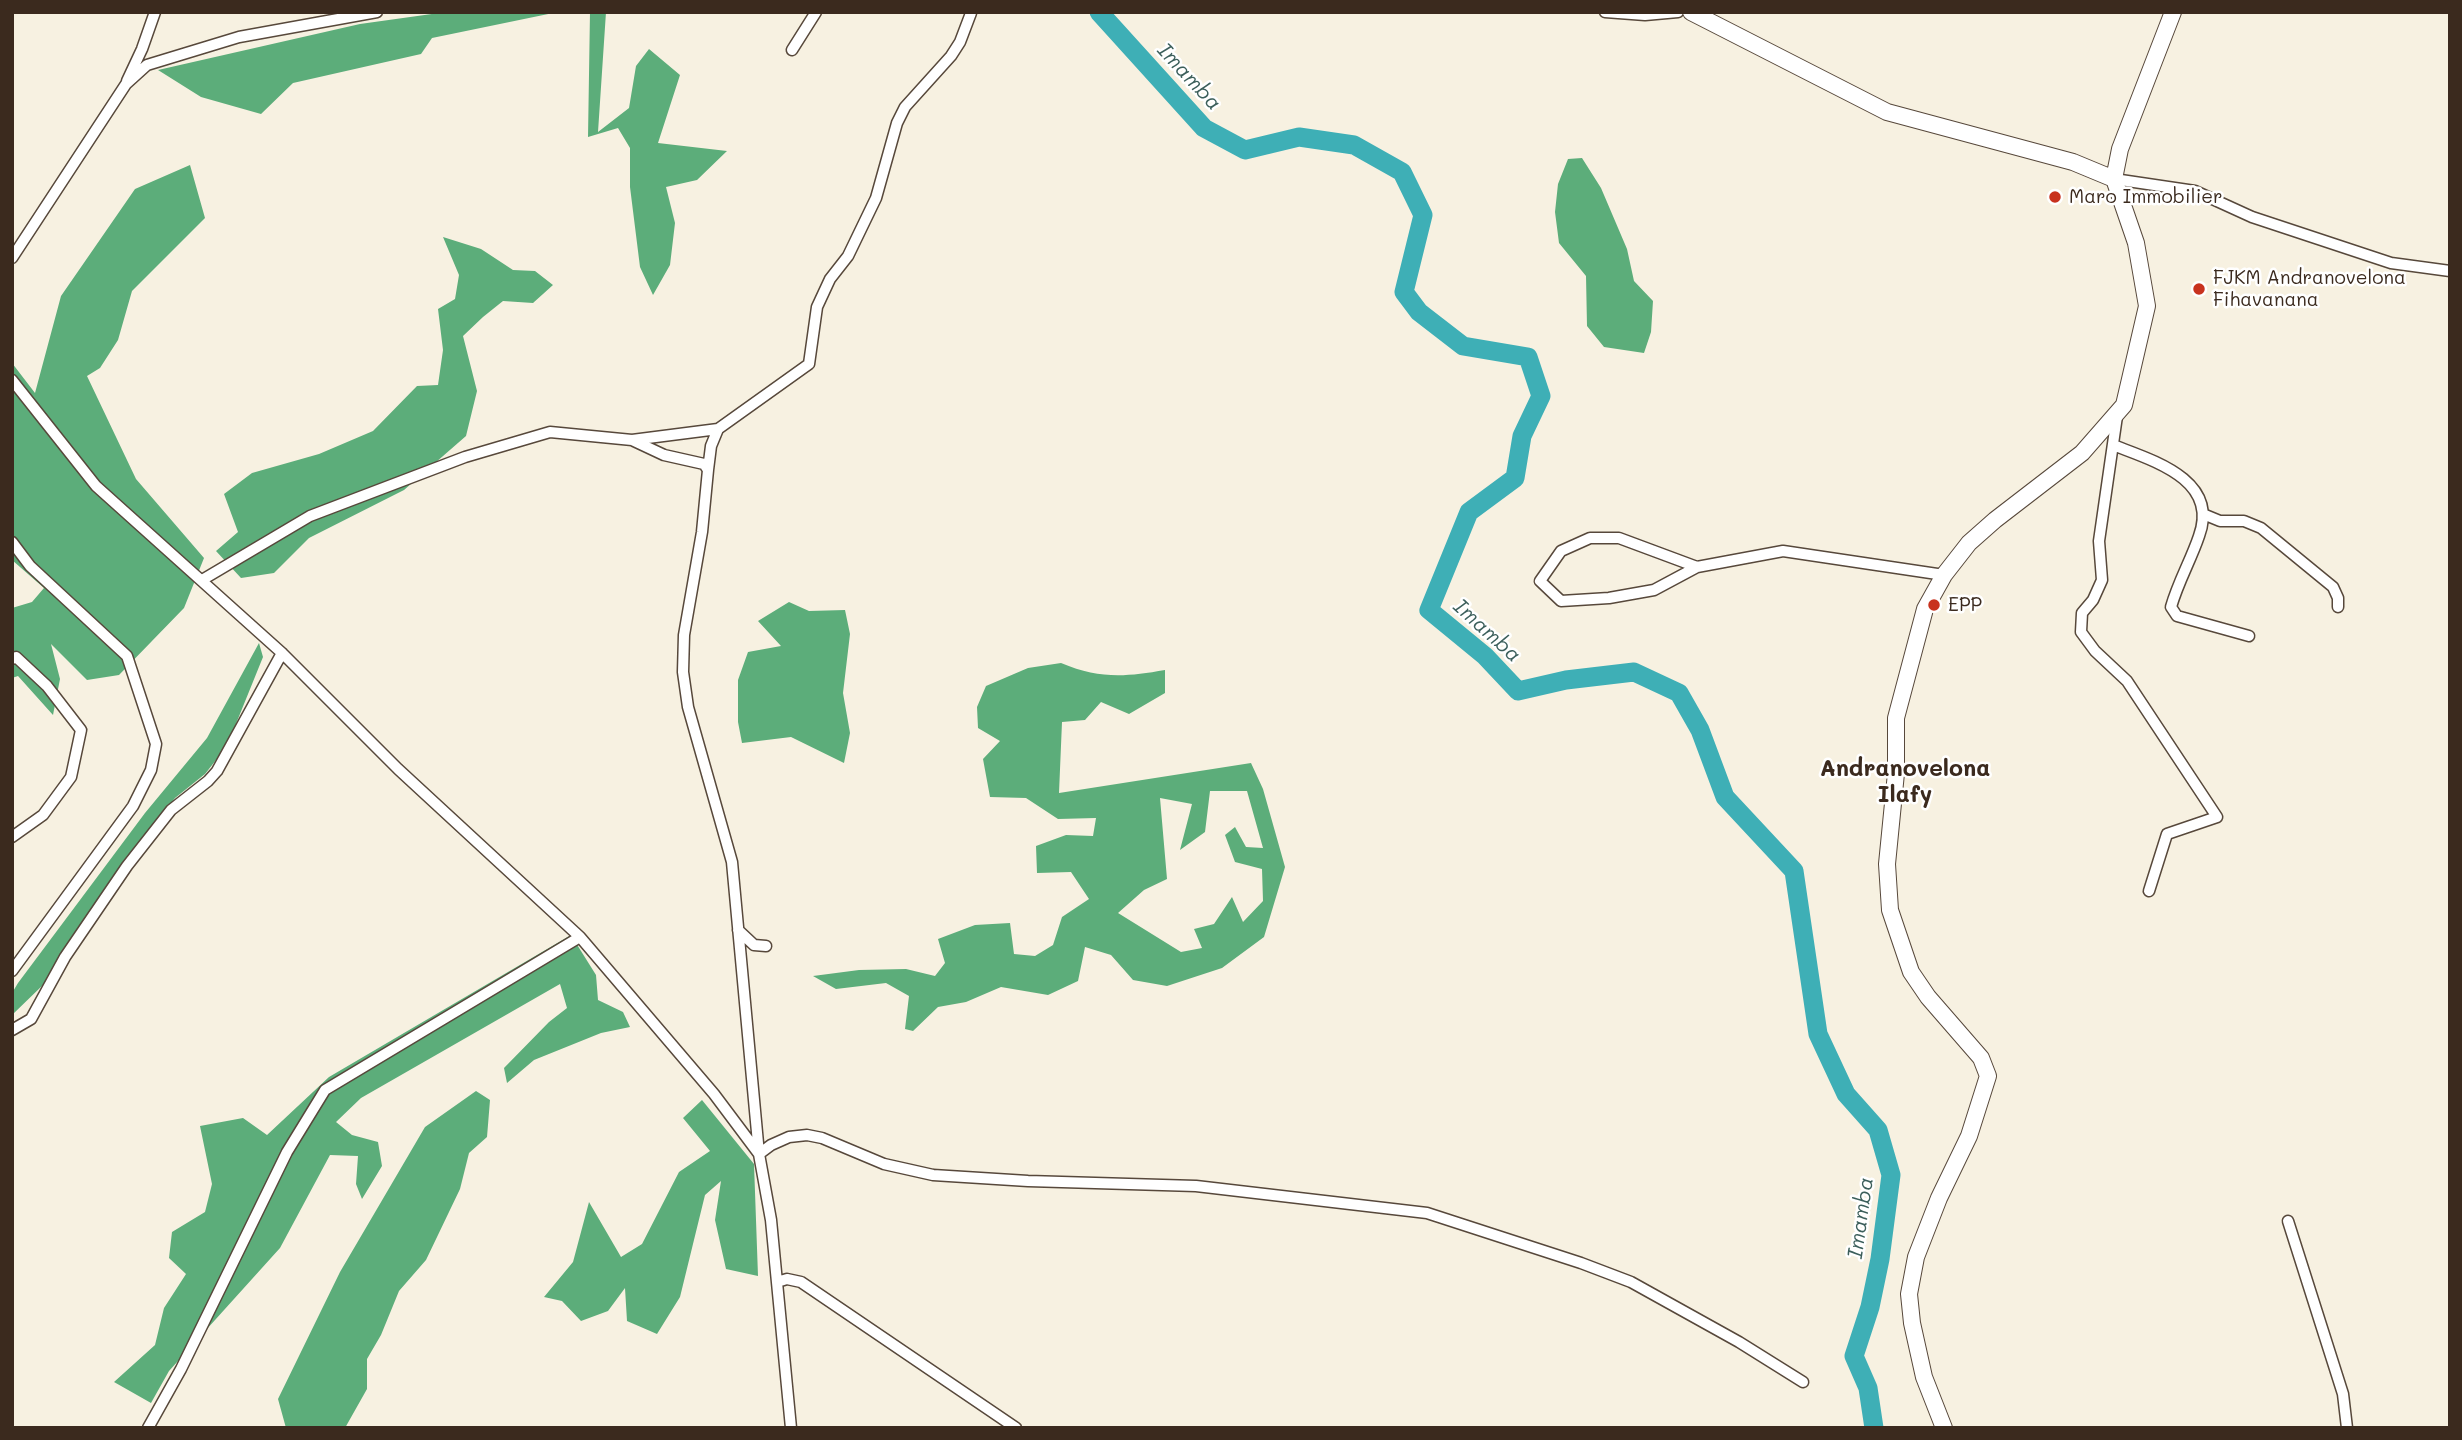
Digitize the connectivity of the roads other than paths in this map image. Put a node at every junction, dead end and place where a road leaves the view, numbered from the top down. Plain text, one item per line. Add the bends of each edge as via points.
1 (155, 12) edge
2 (377, 12) edge
3 (816, 12) edge
4 (1605, 12) edge
5 (1678, 12) edge
6 (1691, 12) edge
7 (2173, 12) edge
8 (971, 13) edge
9 (792, 50) dead end
10 (126, 84) junction
11 (2114, 178) junction
12 (12, 258) edge
13 (2450, 271) edge
14 (12, 380) edge
15 (2117, 413) junction
16 (718, 429) junction
17 (632, 440) junction
18 (2113, 445) junction
19 (708, 470) junction
20 (2203, 514) junction
21 (12, 542) edge
22 (1697, 567) junction
23 (1944, 575) junction
24 (202, 580) junction
25 (2338, 607) dead end
26 (2249, 636) dead end
27 (282, 653) junction
28 (12, 659) edge
29 (12, 837) edge
30 (2149, 891) dead end
31 (738, 930) junction
32 (580, 937) junction
33 (766, 946) dead end
34 (12, 971) edge
35 (12, 1030) edge
36 (759, 1154) junction
37 (2288, 1221) dead end
38 (777, 1282) junction
39 (1803, 1382) dead end
40 (148, 1428) edge
41 (791, 1428) edge
42 (1016, 1428) edge
43 (1944, 1428) edge
44 (2347, 1428) edge

1 - 10 street
2 - 10 street via 239,37 147,65
3 - 9 street
4 - 5 street
6 - 11 street via 1887,112 2073,162
7 - 11 street via 2120,149
8 - 16 street via 951,56 905,107 897,123 876,198 817,307 810,364
10 - 12 street
11 - 13 street via 2195,191 2252,218 2391,263
11 - 15 street via 2136,243 2147,306 2124,405
14 - 24 street via 96,486
15 - 18 street
15 - 23 street via 2082,453 1969,543
16 - 17 street
16 - 19 street
17 - 19 street via 664,455 704,464
17 - 24 street via 550,432 466,457 310,516
18 - 20 street via 2169,467 2186,480
18 - 30 street via 2099,541 2102,580 2082,613 2081,632 2127,681 2217,817 2167,834
19 - 31 street via 684,635 683,672 688,707 732,862
20 - 25 street via 2220,522 2244,521 2261,528 2333,587
20 - 26 street via 2200,534 2171,607 2177,616
21 - 34 street via 30,566 127,656 156,744 151,770 133,806
22 - 22 street via 1619,538 1590,538 1561,551 1540,581 1561,601 1609,598 1654,590
22 - 23 street via 1783,551
23 - 43 street via 1926,609 1896,718 1887,864 1890,910 1911,972 1981,1058 1988,1076 1969,1136 1916,1257 1909,1294 1924,1377
24 - 27 street
27 - 32 street via 398,769
27 - 35 street via 217,771 171,810 65,957 31,1019
28 - 29 street via 16,657 47,686 81,730 71,777 43,815
31 - 33 street via 754,945
31 - 36 street
32 - 36 street
32 - 40 street via 325,1090 287,1152
36 - 38 street
36 - 39 street via 789,1137 807,1135 884,1164 933,1175 1196,1186 1427,1213 1631,1282
37 - 44 street via 2343,1394
38 - 41 street
38 - 42 street via 801,1282

